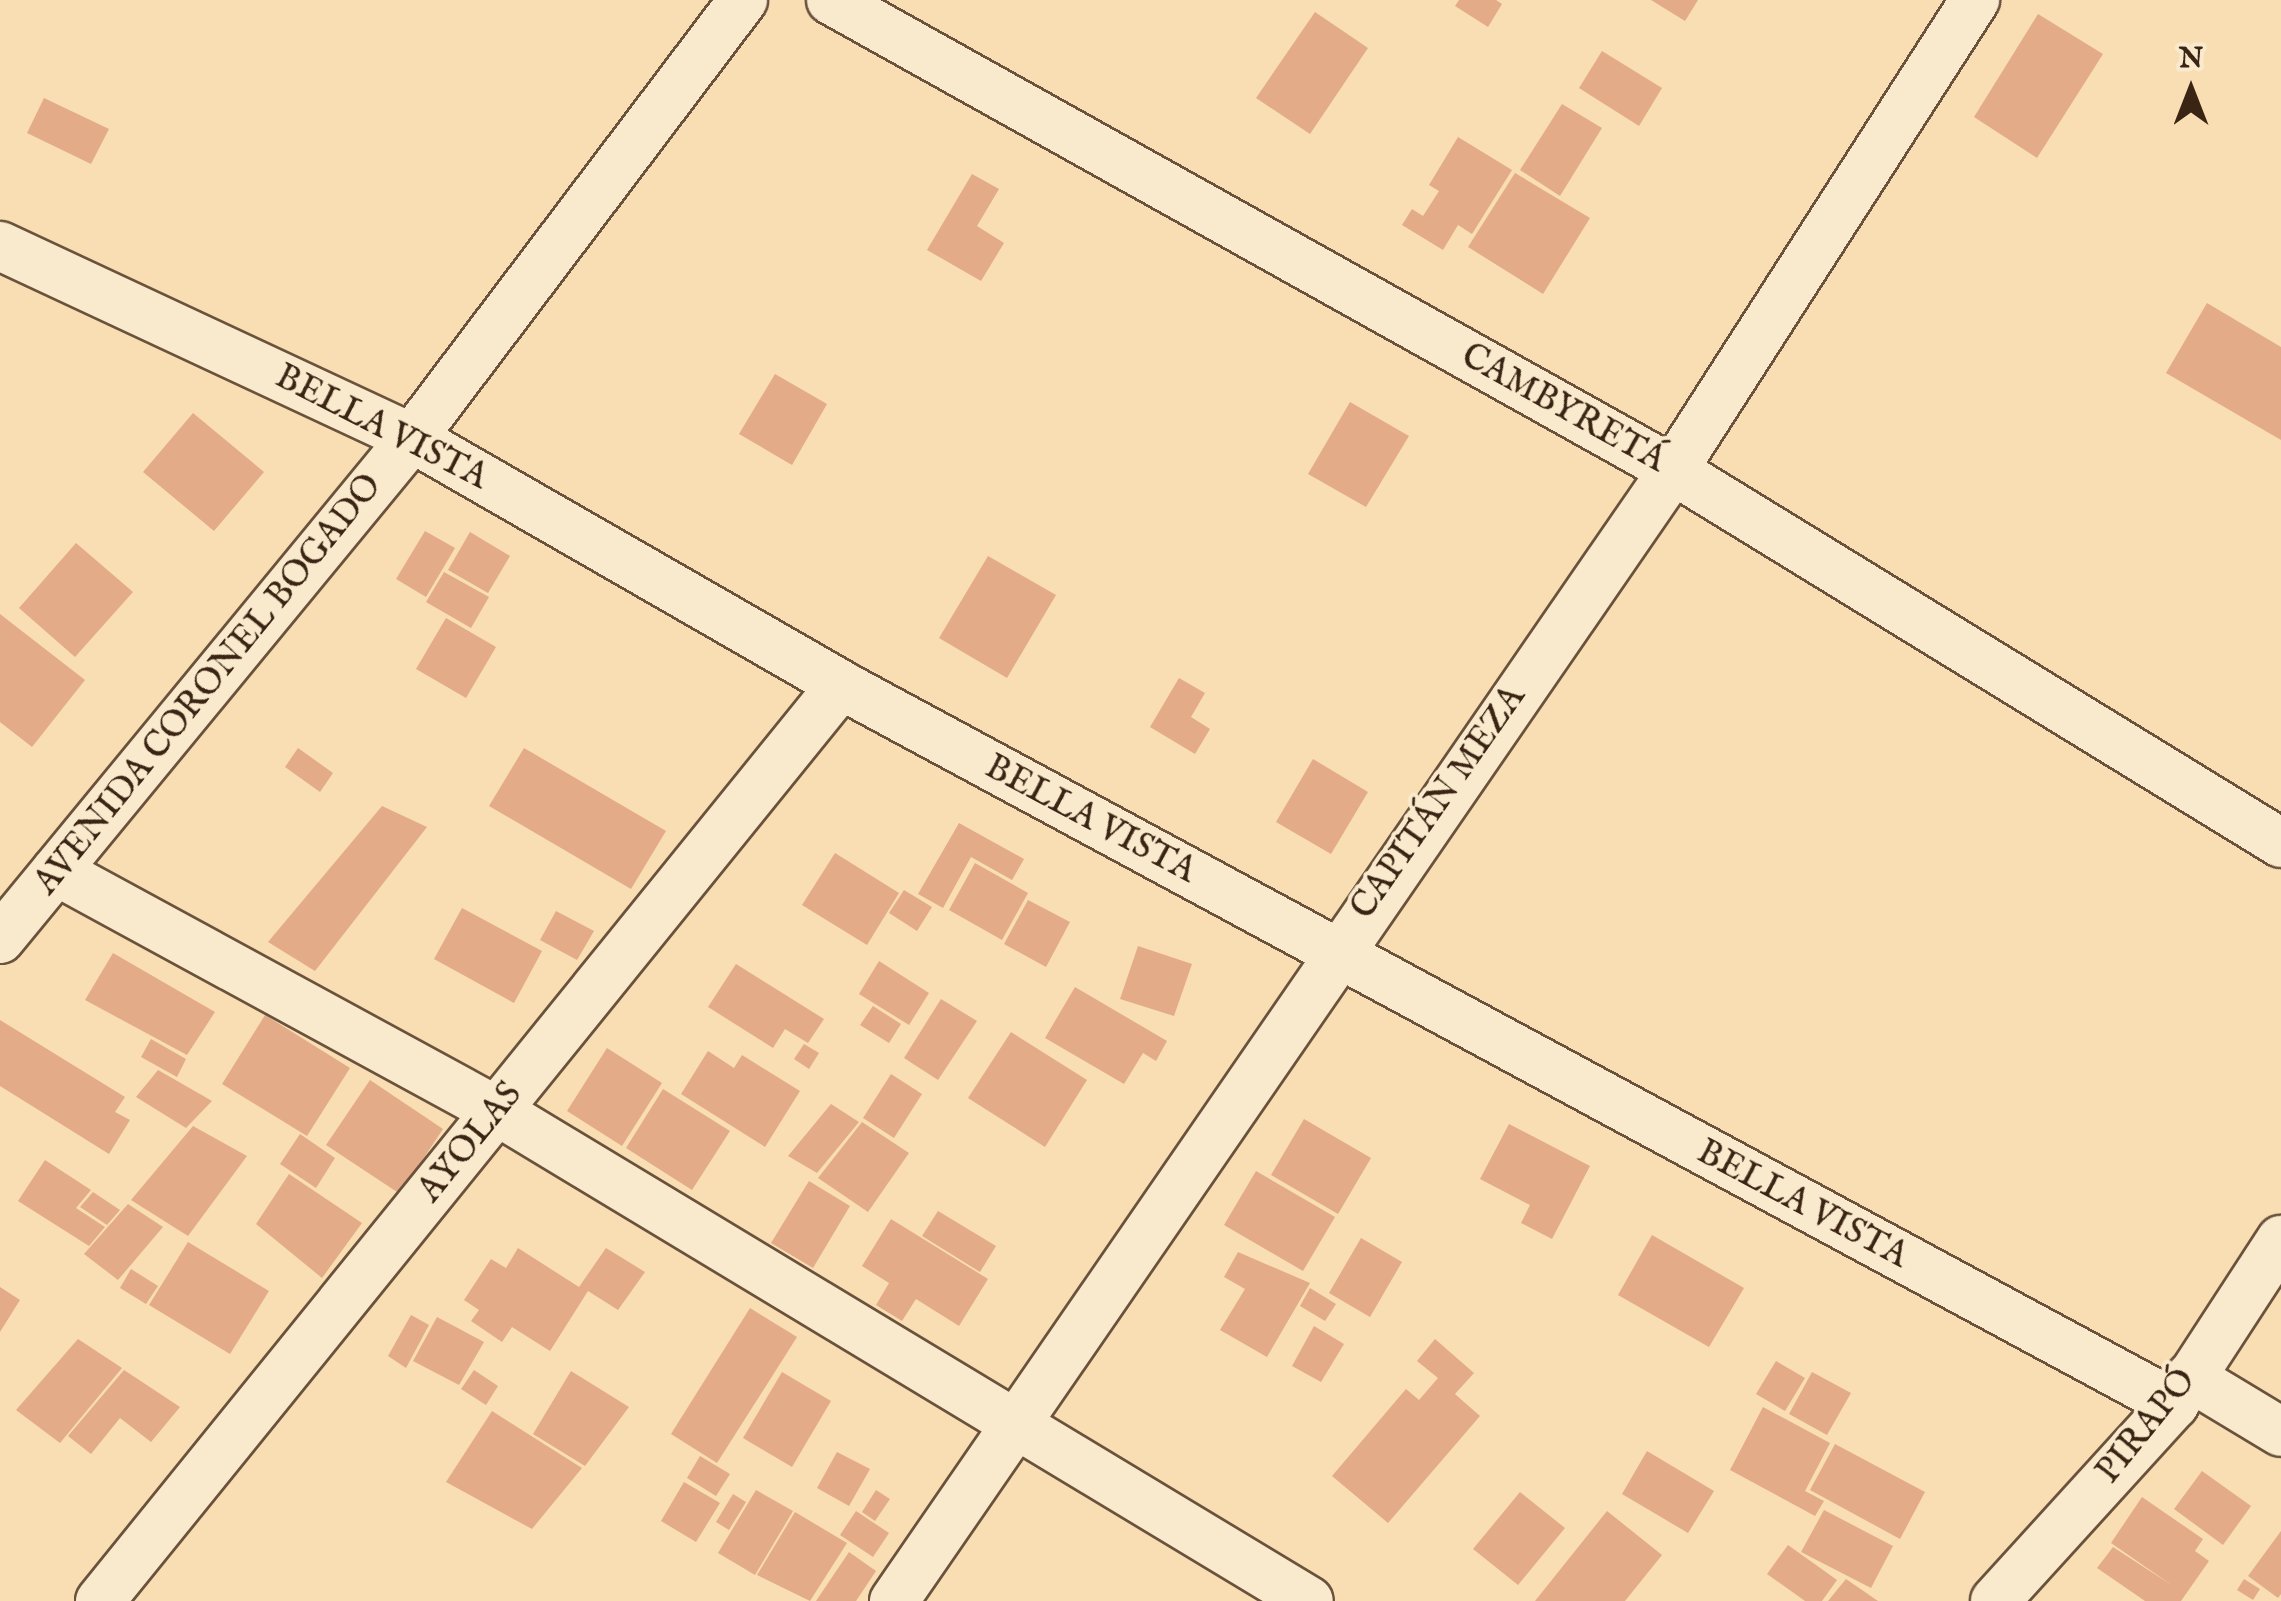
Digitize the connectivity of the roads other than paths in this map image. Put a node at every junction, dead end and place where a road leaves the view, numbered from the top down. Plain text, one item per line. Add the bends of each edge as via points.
1 (743, 0) edge
2 (830, 0) edge
3 (1974, 0) edge
4 (0, 246) edge
5 (412, 438) junction
6 (1673, 470) junction
7 (841, 685) junction
8 (2281, 843) edge
9 (56, 870) junction
10 (0, 939) edge
11 (1334, 953) junction
12 (496, 1111) junction
13 (2281, 1240) edge
14 (2182, 1391) junction
15 (1015, 1423) junction
16 (2281, 1432) edge
17 (100, 1601) edge
18 (894, 1601) edge
19 (1309, 1601) edge
20 (1996, 1601) edge

1 - 5 street, AVENIDA CORONEL BOGADO
2 - 6 street, CAMBYRETÁ
3 - 6 street, CAPITÁN MEZA
4 - 5 street, BELLA VISTA
5 - 7 street, BELLA VISTA
5 - 9 street, AVENIDA CORONEL BOGADO
6 - 8 street, CAMBYRETÁ
6 - 11 street, CAPITÁN MEZA
7 - 11 street, BELLA VISTA
7 - 12 street, AYOLAS
9 - 10 street, AVENIDA CORONEL BOGADO
9 - 12 street
11 - 14 street, BELLA VISTA
11 - 15 street, CAPITÁN MEZA
12 - 15 street
12 - 17 street, AYOLAS
13 - 14 street, PIRAPÓ
14 - 16 street, BELLA VISTA
14 - 20 street, PIRAPÓ
15 - 18 street, CAPITÁN MEZA
15 - 19 street

